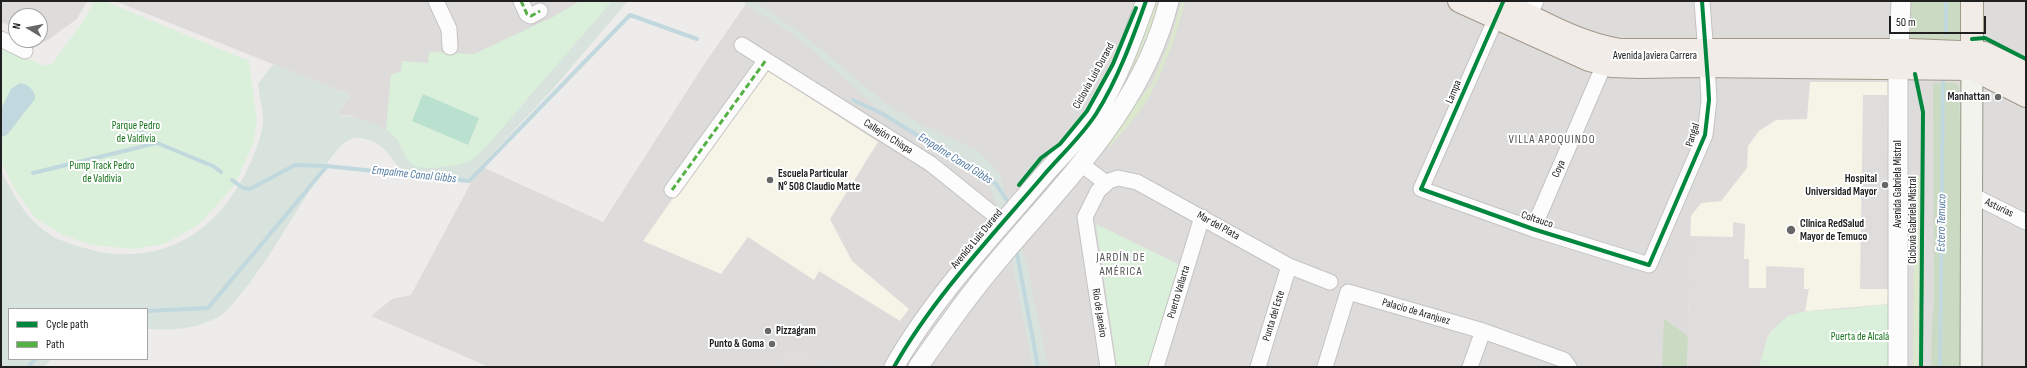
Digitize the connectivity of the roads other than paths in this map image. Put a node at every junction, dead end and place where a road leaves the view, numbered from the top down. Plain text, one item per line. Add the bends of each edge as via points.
1 (436, 1) edge
2 (521, 1) edge
3 (1146, 1) edge
4 (1169, 1) edge
5 (1459, 1) edge
6 (1702, 1) edge
7 (1901, 1) edge
8 (1972, 1) edge
9 (1500, 7) edge
10 (1532, 8) edge
11 (540, 11) dead end
12 (1, 39) edge
13 (742, 45) dead end
14 (450, 47) dead end
15 (25, 51) dead end
16 (1706, 57) junction
17 (766, 60) junction
18 (1898, 60) junction
19 (1972, 61) junction
20 (1604, 64) junction
21 (2026, 73) edge
22 (2026, 96) edge
23 (1065, 152) junction
24 (1078, 169) junction
25 (1102, 187) junction
26 (1421, 189) joint
27 (672, 190) dead end
28 (1972, 195) junction
29 (1202, 218) junction
30 (1003, 222) junction
31 (2026, 222) edge
32 (1534, 229) junction
33 (1649, 265) joint
34 (1289, 266) junction
35 (1330, 282) dead end
36 (1483, 331) junction
37 (1566, 363) edge
38 (894, 367) edge
39 (918, 367) edge
40 (1108, 367) edge
41 (1156, 367) edge
42 (1258, 367) edge
43 (1325, 367) edge
44 (1470, 367) edge
45 (1898, 367) edge
46 (1972, 367) edge

1 - 14 street via 449,29
2 - 11 street via 531,16
3 - 23 street, Avenida Luis Durand via 1134,36 1112,85 1096,114
4 - 24 street via 1151,53 1135,86 1102,138
5 - 9 main road, Avenida Javiera Carrera
6 - 16 street, Pangal
7 - 18 street, Avenida Gabriela Mistral
8 - 19 main road
9 - 10 main road, Avenida Javiera Carrera
9 - 20 main road, Avenida Javiera Carrera via 1578,55
9 - 26 street, Lampa
10 - 16 main road, Avenida Javiera Carrera via 1565,33 1610,49
12 - 15 street
13 - 17 street, Callejón Chispa
16 - 18 main road, Avenida Javiera Carrera
16 - 20 main road, Avenida Javiera Carrera via 1640,67
16 - 33 street, Pangal via 1709,100 1705,135
17 - 27 street
17 - 30 street, Callejón Chispa via 931,164
18 - 19 main road, Avenida Javiera Carrera
18 - 45 street, Avenida Gabriela Mistral
19 - 21 main road, Avenida Javiera Carrera via 1984,53
19 - 22 main road, Avenida Javiera Carrera
19 - 28 main road
20 - 32 street, Coya
23 - 24 street
23 - 30 street, Avenida Luis Durand
24 - 25 street
24 - 39 street via 998,260 955,314
25 - 29 street, Mar del Plata via 1118,178 1137,182
25 - 40 street, Río de Janeiro via 1088,209 1085,225
26 - 32 street, Coltauco
28 - 31 street, Asturias
28 - 46 main road
29 - 34 street, Mar del Plata
29 - 41 street, Puerto Vallarta
30 - 38 street, Avenida Luis Durand via 937,302
32 - 33 street, Coltauco
34 - 35 street, Mar del Plata
34 - 42 street, Punta del Este
36 - 37 street, Palacio de Aranjuez
36 - 43 street, Palacio de Aranjuez via 1348,292
36 - 44 street

